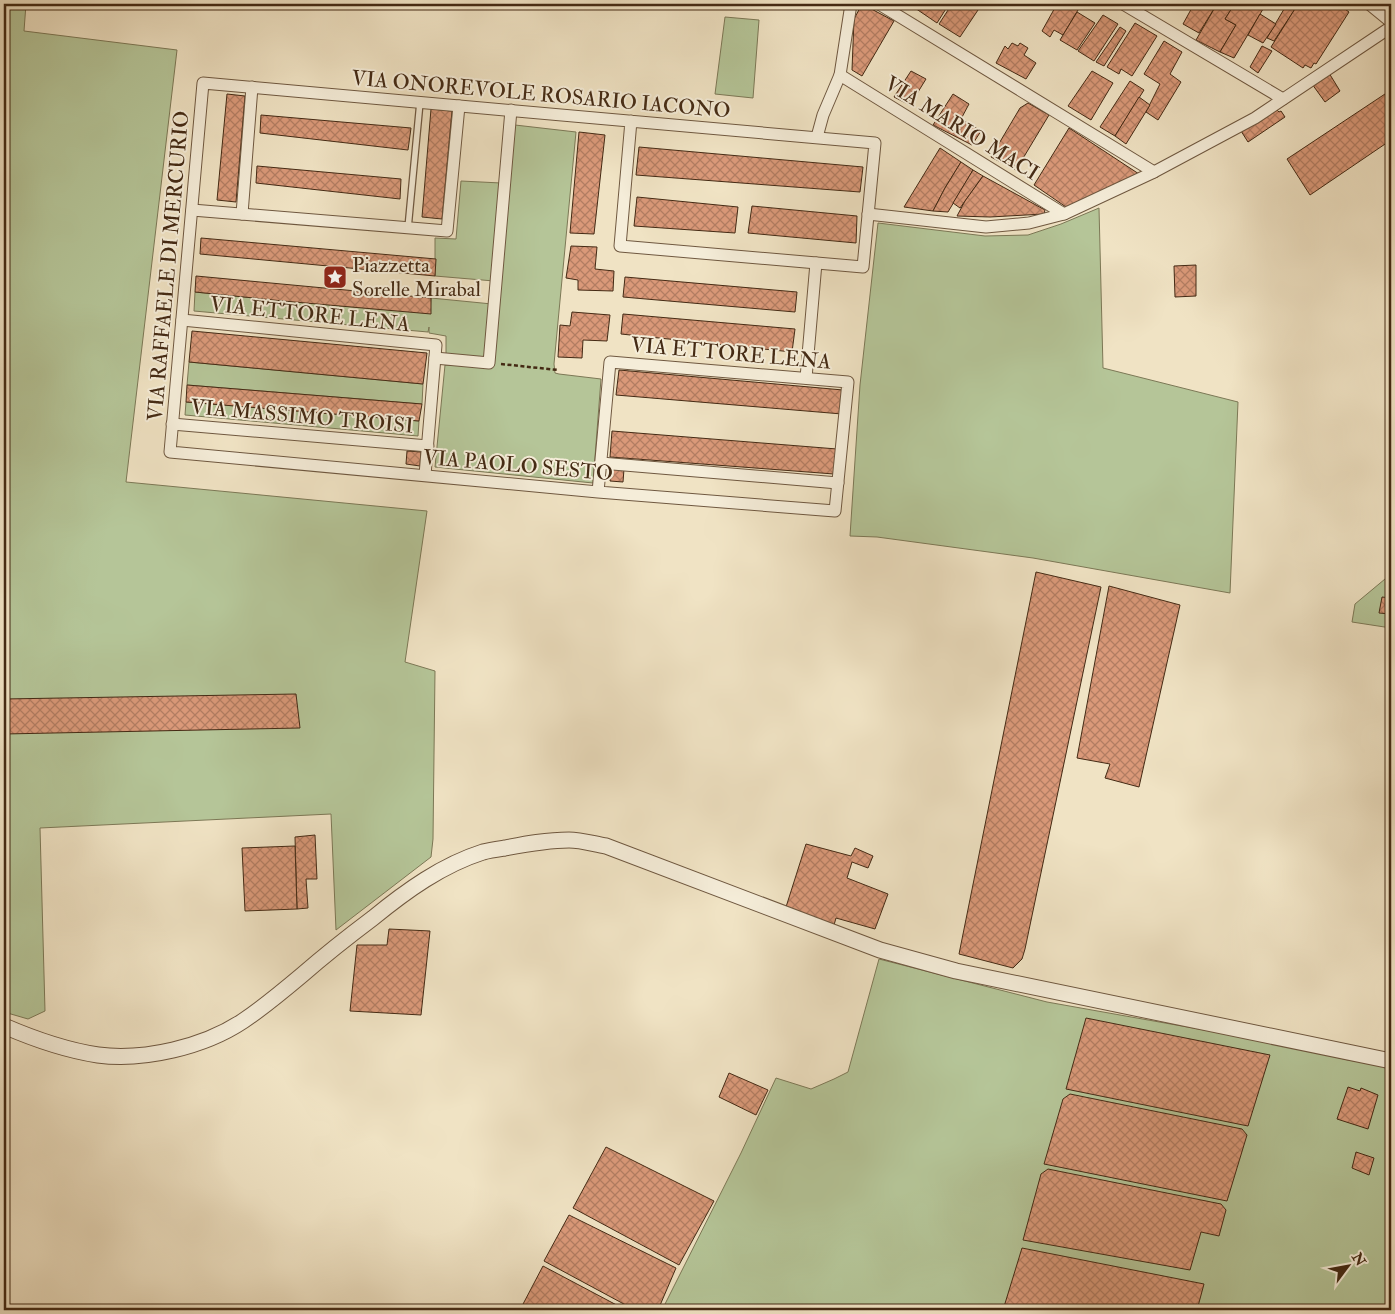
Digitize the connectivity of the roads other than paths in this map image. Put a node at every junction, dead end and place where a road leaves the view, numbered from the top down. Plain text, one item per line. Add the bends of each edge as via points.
1 (851, 4) edge
2 (879, 4) edge
3 (1123, 4) edge
4 (1369, 4) edge
5 (1391, 22) edge
6 (1391, 27) edge
7 (840, 75) junction
8 (204, 83) joint
9 (252, 87) junction
10 (1283, 100) junction
11 (420, 102) junction
12 (459, 106) junction
13 (511, 110) junction
14 (631, 121) junction
15 (817, 137) junction
16 (1154, 172) junction
17 (192, 210) junction
18 (242, 214) junction
19 (868, 214) junction
20 (1064, 214) junction
21 (408, 228) junction
22 (816, 263) junction
23 (182, 320) junction
24 (435, 358) junction
25 (806, 378) junction
26 (172, 424) junction
27 (428, 446) junction
28 (170, 452) joint
29 (601, 463) junction
30 (426, 476) junction
31 (838, 483) junction
32 (598, 492) junction
33 (4, 1026) edge
34 (1391, 1060) edge

1 - 7 street
2 - 16 street
3 - 10 street
4 - 5 street
6 - 10 street
7 - 15 street via 822,115
7 - 20 street, VIA MARIO MACI
8 - 9 street, VIA ONOREVOLE ROSARIO IACONO
8 - 17 street, VIA RAFFAELE DI MERCURIO
9 - 11 street, VIA ONOREVOLE ROSARIO IACONO
9 - 18 street
10 - 16 street
11 - 12 street, VIA ONOREVOLE ROSARIO IACONO
11 - 21 lane
12 - 13 street, VIA ONOREVOLE ROSARIO IACONO
12 - 21 street via 447,231
13 - 14 street, VIA ONOREVOLE ROSARIO IACONO
13 - 24 street via 489,363
14 - 15 street, VIA ONOREVOLE ROSARIO IACONO
14 - 22 street via 620,246
15 - 19 street, VIA ONOREVOLE ROSARIO IACONO via 875,143
16 - 20 street
17 - 18 street
17 - 23 street, VIA RAFFAELE DI MERCURIO
18 - 21 street
19 - 20 street via 986,227
19 - 22 street via 863,267
22 - 25 street
23 - 24 street, VIA ETTORE LENA via 436,345
23 - 26 street, VIA RAFFAELE DI MERCURIO
24 - 27 street
25 - 29 street, VIA ETTORE LENA via 610,362
25 - 31 street, VIA ETTORE LENA via 848,382
26 - 27 street, VIA MASSIMO TROISI
26 - 28 street, VIA RAFFAELE DI MERCURIO
27 - 30 street
28 - 30 street, VIA PAOLO SESTO
29 - 31 street
29 - 32 street
30 - 32 street, VIA PAOLO SESTO
31 - 32 street, VIA PAOLO SESTO via 835,511
33 - 34 street via 30,1038 99,1055 129,1056 191,1045 241,1022 404,894 450,865 484,851 570,840 606,846 880,950 956,971

